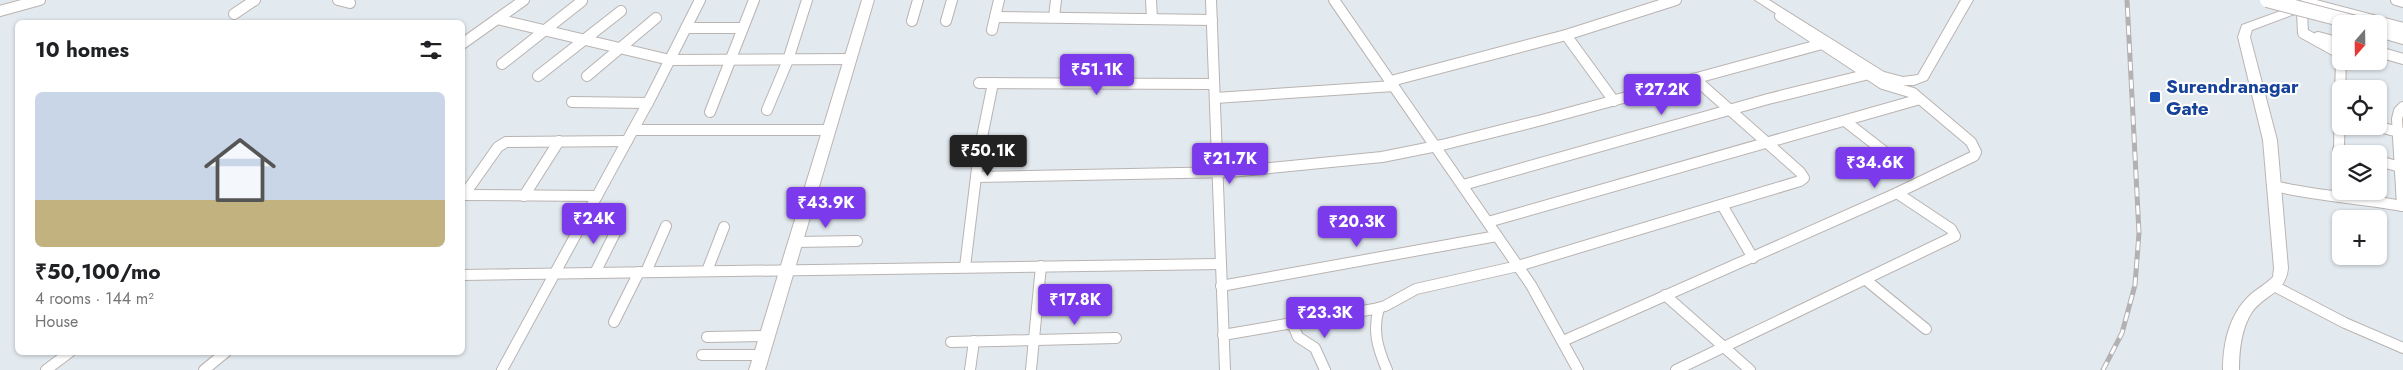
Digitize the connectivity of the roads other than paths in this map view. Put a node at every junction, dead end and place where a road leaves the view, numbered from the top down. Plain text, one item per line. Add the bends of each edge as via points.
1 (40, 0) edge
2 (256, 0) edge
3 (338, 0) edge
4 (524, 0) edge
5 (700, 0) edge
6 (754, 0) edge
7 (807, 0) edge
8 (868, 0) edge
9 (918, 0) edge
10 (952, 0) edge
11 (999, 0) edge
12 (1056, 0) edge
13 (1151, 0) edge
14 (1211, 0) edge
15 (1334, 0) edge
16 (1676, 0) edge
17 (1756, 0) edge
18 (1761, 0) edge
19 (1967, 0) edge
20 (2267, 0) edge
21 (2396, 0) edge
22 (582, 1) edge
23 (2403, 2) edge
24 (350, 3) dead end
25 (2303, 6) edge
26 (0, 11) edge
27 (621, 11) dead end
28 (234, 14) dead end
29 (995, 17) junction
30 (2332, 17) edge
31 (656, 18) dead end
32 (1054, 18) junction
33 (2332, 18) edge
34 (497, 19) junction
35 (1152, 19) junction
36 (1212, 20) junction
37 (912, 21) dead end
38 (946, 21) dead end
39 (686, 28) junction
40 (743, 28) junction
41 (2403, 28) edge
42 (992, 30) dead end
43 (545, 31) junction
44 (2388, 32) edge
45 (2303, 33) junction
46 (2388, 33) edge
47 (1566, 35) junction
48 (2403, 35) edge
49 (2403, 38) edge
50 (583, 40) junction
51 (2332, 41) edge
52 (465, 42) edge
53 (1822, 44) junction
54 (618, 48) junction
55 (2388, 55) edge
56 (850, 59) junction
57 (2403, 59) edge
58 (670, 60) junction
59 (730, 60) junction
60 (788, 60) junction
61 (502, 64) dead end
62 (1874, 75) junction
63 (538, 76) dead end
64 (587, 76) dead end
65 (1695, 79) junction
66 (2341, 80) edge
67 (979, 83) dead end
68 (993, 83) junction
69 (1392, 83) junction
70 (1214, 84) junction
71 (1215, 98) junction
72 (1920, 98) junction
73 (1614, 101) junction
74 (572, 102) dead end
75 (648, 103) junction
76 (2403, 106) edge
77 (767, 110) dead end
78 (1728, 110) junction
79 (710, 112) dead end
80 (1845, 121) junction
81 (2387, 129) edge
82 (633, 130) junction
83 (829, 130) junction
84 (2400, 133) edge
85 (559, 141) junction
86 (627, 141) junction
87 (1766, 144) junction
88 (1436, 147) junction
89 (1890, 156) dead end
90 (2387, 163) edge
91 (2400, 167) junction
92 (1217, 173) junction
93 (976, 177) junction
94 (1463, 185) junction
95 (2274, 186) junction
96 (465, 192) edge
97 (1897, 193) junction
98 (465, 195) edge
99 (524, 196) junction
100 (597, 196) junction
101 (2332, 196) edge
102 (2364, 200) edge
103 (1722, 205) junction
104 (1488, 222) junction
105 (666, 226) dead end
106 (724, 227) dead end
107 (617, 229) dead end
108 (1497, 236) junction
109 (857, 241) dead end
110 (796, 242) junction
111 (1753, 258) junction
112 (1221, 264) junction
113 (1041, 266) junction
114 (1518, 266) junction
115 (965, 268) junction
116 (787, 270) junction
117 (707, 271) junction
118 (643, 272) junction
119 (595, 273) junction
120 (555, 274) junction
121 (465, 275) edge
122 (1866, 280) junction
123 (1221, 286) junction
124 (2274, 286) junction
125 (1666, 295) junction
126 (1379, 308) junction
127 (614, 322) dead end
128 (1292, 323) junction
129 (1926, 329) dead end
130 (1223, 334) junction
131 (768, 336) junction
132 (706, 338) dead end
133 (1116, 338) dead end
134 (1034, 340) junction
135 (974, 341) junction
136 (951, 342) dead end
137 (1563, 342) junction
138 (1725, 347) junction
139 (2403, 348) edge
140 (66, 355) edge
141 (222, 355) edge
142 (702, 355) dead end
143 (762, 355) junction
144 (46, 370) edge
145 (204, 370) edge
146 (502, 370) edge
147 (757, 370) edge
148 (970, 370) edge
149 (1031, 370) edge
150 (1224, 370) edge
151 (1326, 370) edge
152 (1387, 370) edge
153 (1578, 370) edge
154 (1676, 370) edge
155 (1750, 370) edge
156 (2231, 370) edge

1 - 26 street
2 - 28 street
3 - 24 street
4 - 34 street
5 - 39 street
6 - 40 street
7 - 60 street
8 - 56 main road
9 - 37 street
10 - 38 street
11 - 29 street
12 - 32 street
13 - 35 street
14 - 36 street
15 - 69 street
16 - 47 street
17 - 53 street
18 - 62 main road
19 - 62 main road via 1923,77 1903,81
20 - 30 main road, bridge
21 - 23 street
22 - 43 street
25 - 33 street
25 - 41 street
25 - 45 street
25 - 95 main road via 2255,23 2246,28 2244,36 2270,140
27 - 50 street
29 - 32 street
29 - 42 street
31 - 54 street
32 - 35 street
34 - 43 street
34 - 52 street
35 - 36 street
36 - 70 street
39 - 40 street
39 - 58 street
40 - 59 street
43 - 50 street
43 - 61 street
44 - 48 main road
45 - 51 street
45 - 66 street via 2341,54
46 - 49 street
47 - 69 street
47 - 73 street
50 - 54 street
50 - 63 street
53 - 62 street
53 - 65 street
54 - 58 street
54 - 64 street
55 - 57 street
56 - 60 street
56 - 83 main road
58 - 59 street
58 - 75 street
59 - 60 street
59 - 79 street
60 - 77 street
62 - 72 street via 1883,84
62 - 78 street
65 - 73 street
65 - 78 street
67 - 68 street
68 - 70 street
68 - 93 street
69 - 71 street
69 - 88 street
70 - 71 street
71 - 92 street
72 - 80 street
72 - 97 street via 1970,142 1976,152 1974,156
73 - 88 street
74 - 75 street
75 - 82 street
76 - 84 street via 2397,119
78 - 87 street
78 - 94 street
80 - 87 street
80 - 89 street
81 - 84 street
82 - 83 street
82 - 86 street
83 - 110 main road
84 - 91 street
85 - 86 street
85 - 96 street via 510,141 501,144
85 - 99 street
86 - 100 street
87 - 103 street via 1804,178
87 - 104 street
88 - 92 street via 1330,164
88 - 94 street
90 - 91 street
91 - 102 street via 2402,206
92 - 93 street
92 - 112 street
93 - 115 street
94 - 104 street
95 - 101 street
95 - 124 main road via 2281,268 2280,279
97 - 111 street
97 - 122 street via 1951,229 1955,236
98 - 99 street
99 - 100 street
100 - 120 street
103 - 111 street
103 - 114 street
104 - 108 street
105 - 118 street
106 - 117 street
107 - 119 street
108 - 114 street
108 - 123 street
109 - 110 street
110 - 116 main road
111 - 125 street
112 - 113 street
112 - 123 street
113 - 115 street
113 - 134 street
114 - 126 street via 1416,289
114 - 137 street
115 - 116 street
116 - 117 street
116 - 131 main road
117 - 118 street
118 - 119 street
118 - 127 street
119 - 120 street
120 - 121 street
120 - 146 street
122 - 129 street
122 - 138 street
123 - 130 street
124 - 139 street via 2345,323
124 - 156 main road via 2244,313 2235,333
125 - 137 street
125 - 138 street
126 - 128 street
126 - 152 street via 1374,320 1374,336
128 - 130 street
128 - 151 street via 1298,337 1315,348
130 - 150 street
131 - 132 street
131 - 143 main road
133 - 134 street
134 - 135 street
134 - 149 street
135 - 136 street
135 - 148 street
137 - 153 street
138 - 154 street
138 - 155 street
140 - 144 street
141 - 145 street
142 - 143 street
143 - 147 main road

